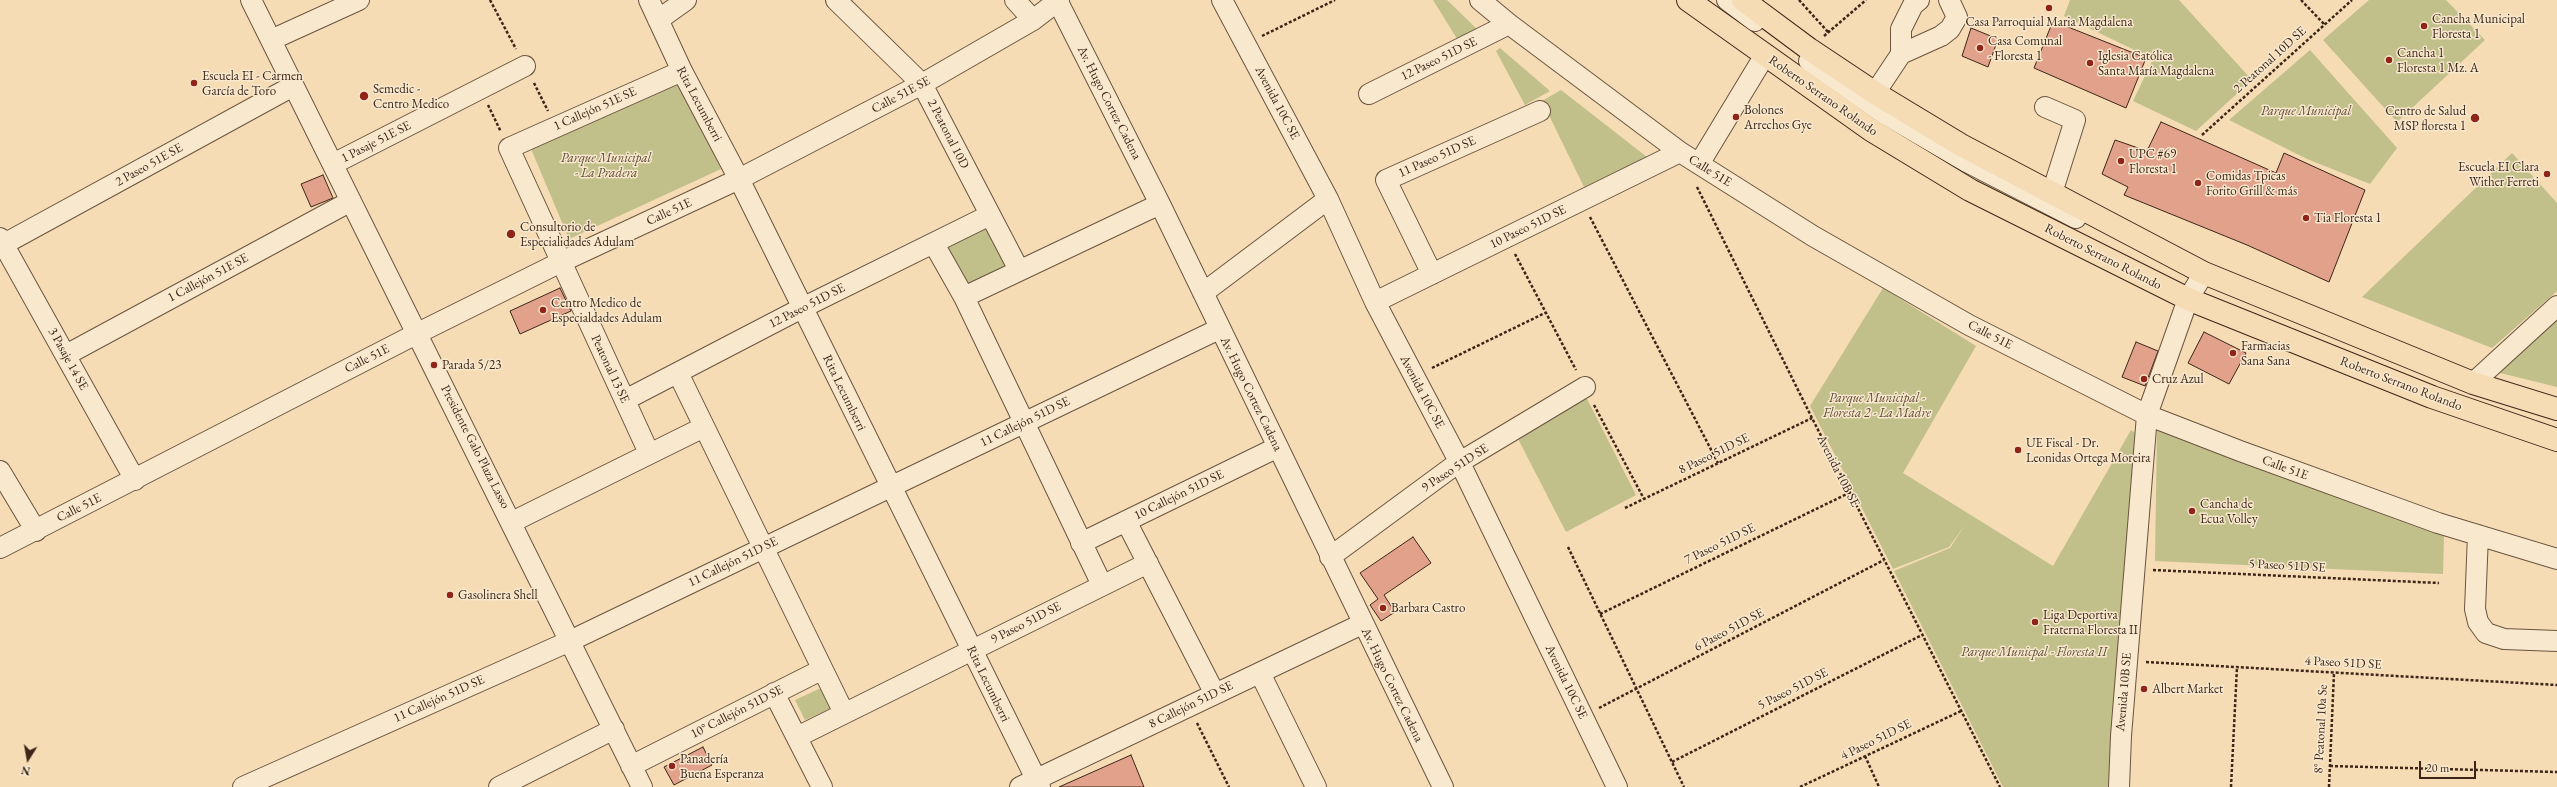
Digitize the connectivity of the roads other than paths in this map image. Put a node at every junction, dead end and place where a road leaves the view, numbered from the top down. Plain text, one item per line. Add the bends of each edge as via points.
1 (251, 0) edge
2 (358, 0) edge
3 (649, 0) edge
4 (686, 0) edge
5 (836, 0) edge
6 (1015, 0) edge
7 (1222, 0) edge
8 (1480, 0) edge
9 (1688, 0) edge
10 (1703, 0) edge
11 (1727, 0) edge
12 (1743, 0) edge
13 (1919, 0) edge
14 (1949, 0) edge
15 (1058, 1) edge
16 (658, 20) junction
17 (1033, 20) junction
18 (1509, 24) junction
19 (271, 40) junction
20 (1901, 54) junction
21 (1765, 55) junction
22 (525, 66) road end
23 (682, 72) junction
24 (922, 84) junction
25 (293, 86) junction
26 (1875, 93) junction
27 (1369, 94) dead end
28 (2045, 107) dead end
29 (1540, 111) dead end
30 (509, 148) joint
31 (1680, 152) junction
32 (333, 164) junction
33 (1696, 172) junction
34 (739, 180) junction
35 (2052, 193) junction
36 (1328, 199) junction
37 (351, 201) junction
38 (1160, 204) junction
39 (990, 215) junction
40 (2, 241) edge
41 (934, 244) junction
42 (562, 262) junction
43 (1019, 270) junction
44 (1432, 274) junction
45 (2196, 287) junction
46 (1203, 293) junction
47 (964, 297) junction
48 (1375, 302) junction
49 (2557, 306) edge
50 (802, 308) junction
51 (1219, 329) junction
52 (418, 333) junction
53 (66, 355) junction
54 (678, 373) junction
55 (2473, 383) junction
56 (1585, 387) dead end
57 (625, 400) junction
58 (2557, 409) edge
59 (2147, 415) junction
60 (2557, 419) edge
61 (1024, 423) junction
62 (704, 427) junction
63 (2557, 431) edge
64 (2557, 440) edge
65 (1278, 447) junction
66 (649, 453) junction
67 (1460, 463) junction
68 (0, 471) edge
69 (136, 480) junction
70 (891, 486) junction
71 (1126, 521) junction
72 (512, 522) junction
73 (36, 531) junction
74 (2478, 535) junction
75 (1081, 543) junction
76 (0, 548) edge
77 (763, 548) junction
78 (1330, 557) junction
79 (2557, 559) edge
80 (1148, 563) junction
81 (1102, 585) junction
82 (1362, 624) junction
83 (570, 641) junction
84 (2557, 641) edge
85 (972, 650) junction
86 (821, 670) junction
87 (1260, 673) junction
88 (774, 693) junction
89 (1215, 694) junction
90 (844, 714) junction
91 (614, 729) junction
92 (797, 737) junction
93 (631, 766) junction
94 (1032, 785) edge
95 (243, 787) edge
96 (499, 787) edge
97 (642, 787) edge
98 (822, 787) edge
99 (1316, 787) edge
100 (1443, 787) edge
101 (1617, 787) edge
102 (2119, 787) edge

1 - 19 street, Presidente Galo Plaza Lasso
2 - 19 street
3 - 16 street, Rita Lecumberri
4 - 16 street
5 - 24 street, 2 Peatonal 10D
6 - 17 street
7 - 36 street, Avenida 10C SE
8 - 18 street, Calle 51E
9 - 21 main road, Roberto Serrano Rolando
10 - 45 street, Roberto Serrano Rolando via 1822,87 1876,123 1973,180
11 - 45 street, Roberto Serrano Rolando via 1883,113 1967,162
12 - 26 main road, Roberto Serrano Rolando via 1809,49
13 - 20 street via 1913,5 1901,29
14 - 20 street via 1957,17 1950,29 1941,36
15 - 17 street, Calle 51E SE
15 - 38 street, Av. Hugo Cortez Cadena
16 - 23 street, Rita Lecumberri
17 - 24 street, Calle 51E SE
18 - 27 street, 12 Paseo 51D SE
18 - 31 street, Calle 51E
19 - 25 street, Presidente Galo Plaza Lasso
20 - 26 street
21 - 33 street
21 - 45 main road, Roberto Serrano Rolando via 1871,130 1970,190
22 - 32 street, 1 Pasaje 51E SE
23 - 30 street, 1 Callejón 51E SE
23 - 34 street, Rita Lecumberri
24 - 34 street, Calle 51E SE
24 - 39 street, 2 Peatonal 10D
25 - 32 street, Presidente Galo Plaza Lasso
25 - 40 street, 2 Paseo 51E SE
26 - 35 main road, Roberto Serrano Rolando via 1961,145
28 - 35 street via 2075,120
29 - 44 street, 11 Paseo 51D SE via 1386,180
30 - 42 street, Peatonal 13 SE
31 - 33 street, Calle 51E
31 - 44 street, 10 Paseo 51D SE
32 - 37 street, Presidente Galo Plaza Lasso
33 - 59 street, Calle 51E via 1970,325
34 - 42 street, Calle 51E
34 - 50 street, Rita Lecumberri
35 - 45 main road, Roberto Serrano Rolando
36 - 46 street
36 - 48 street, Avenida 10C SE
37 - 52 street, Presidente Galo Plaza Lasso
37 - 53 street, 1 Callejón 51E SE
38 - 43 street
38 - 46 street, Av. Hugo Cortez Cadena
39 - 41 street, 12 Paseo 51D SE
39 - 43 street, 2 Peatonal 10D
40 - 53 street, 3 Pasaje 14 SE
41 - 47 street
41 - 50 street, 12 Paseo 51D SE
42 - 52 street, Calle 51E
42 - 57 street, Peatonal 13 SE
43 - 47 street
44 - 48 street, 10 Paseo 51D SE
45 - 55 main road, Roberto Serrano Rolando
45 - 59 street, Avenida 10B SE
45 - 60 street, Roberto Serrano Rolando via 2462,389
45 - 63 street, Roberto Serrano Rolando via 2443,392
45 - 64 main road, Roberto Serrano Rolando via 2432,397
46 - 51 street, Av. Hugo Cortez Cadena
47 - 61 street
48 - 67 street, Avenida 10C SE
49 - 55 street
50 - 54 street, 12 Paseo 51D SE
50 - 70 street, Rita Lecumberri
51 - 61 street, 11 Callejón 51D SE
51 - 65 street, Av. Hugo Cortez Cadena
52 - 69 street, Calle 51E
52 - 72 street, Presidente Galo Plaza Lasso
53 - 69 street, 3 Pasaje 14 SE
54 - 57 street, 12 Paseo 51D SE
54 - 62 street
55 - 58 main road, Roberto Serrano Rolando
56 - 67 street, 9 Paseo 51D SE
57 - 66 street, Peatonal 13 SE
59 - 74 street, Calle 51E via 2438,523
59 - 102 street, Avenida 10B SE
61 - 70 street, 11 Callejón 51D SE
61 - 75 street
62 - 66 street
62 - 77 street
65 - 71 street, 10 Callejón 51D SE
65 - 78 street, Av. Hugo Cortez Cadena
66 - 72 street
67 - 78 street, 9 Paseo 51D SE
67 - 101 street, Avenida 10C SE
68 - 73 street
69 - 73 street, Calle 51E
70 - 77 street, 11 Callejón 51D SE
70 - 85 street, Rita Lecumberri
71 - 75 street, 10 Callejón 51D SE
71 - 80 street
72 - 83 street, Presidente Galo Plaza Lasso
73 - 76 street, Calle 51E
74 - 79 street, Calle 51E
74 - 84 street via 2475,609 2478,622 2486,633 2504,639
75 - 81 street
77 - 83 street, 11 Callejón 51D SE
77 - 86 street
78 - 82 street, Av. Hugo Cortez Cadena
80 - 81 street, 9 Paseo 51D SE
80 - 89 street
81 - 85 street, 9 Paseo 51D SE
82 - 87 street, 8 Callejón 51D SE
82 - 100 street, Av. Hugo Cortez Cadena
83 - 91 street, Presidente Galo Plaza Lasso
83 - 95 street, 11 Callejón 51D SE
85 - 90 street, 9 Paseo 51D SE
85 - 94 street, Rita Lecumberri
86 - 88 street, 10° Callejón 51D SE
86 - 90 street
87 - 89 street, 8 Callejón 51D SE
87 - 99 street
88 - 92 street
88 - 93 street, 10° Callejón 51D SE
89 - 94 street, 8 Callejón 51D SE
90 - 92 street, 9 Paseo 51D SE
91 - 93 street, Presidente Galo Plaza Lasso
91 - 96 street
92 - 98 street
93 - 97 street, Presidente Galo Plaza Lasso

